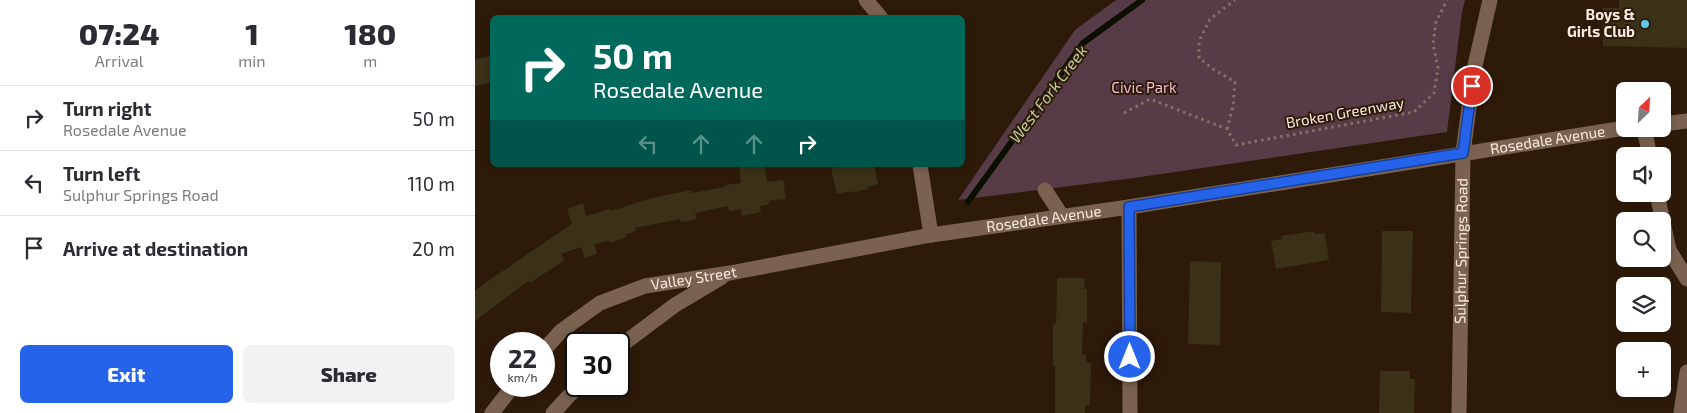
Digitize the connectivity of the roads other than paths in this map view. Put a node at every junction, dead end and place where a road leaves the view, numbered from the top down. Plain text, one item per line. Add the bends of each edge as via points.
1 (866, 0) edge
2 (1490, 0) edge
3 (878, 15) edge
4 (1687, 121) edge
5 (1671, 123) edge
6 (1616, 129) edge
7 (1463, 153) junction
8 (921, 167) edge
9 (1045, 190) dead end
10 (1659, 202) edge
11 (1129, 207) junction
12 (1062, 216) junction
13 (931, 235) junction
14 (1681, 262) edge
15 (730, 273) junction
16 (1687, 279) edge
17 (555, 338) edge
18 (630, 339) edge
19 (1687, 372) edge
20 (505, 397) edge
21 (568, 397) edge
22 (493, 413) edge
23 (553, 413) edge
24 (1130, 413) edge
25 (1459, 413) edge
26 (1681, 413) edge

1 - 3 street
2 - 7 street, Sulphur Springs Road via 1474,70
4 - 5 street
6 - 7 street, Rosedale Avenue
7 - 11 street, Rosedale Avenue
7 - 25 street, Sulphur Springs Road
8 - 13 street
9 - 12 street
10 - 14 street via 1669,250
11 - 12 street, Rosedale Avenue
11 - 24 street
12 - 13 street, Rosedale Avenue
13 - 15 street, Rosedale Avenue
14 - 16 street
15 - 17 street, Valley Street via 645,286 600,303
15 - 18 street, Valley Street via 675,305
19 - 26 street
20 - 22 street
21 - 23 street

